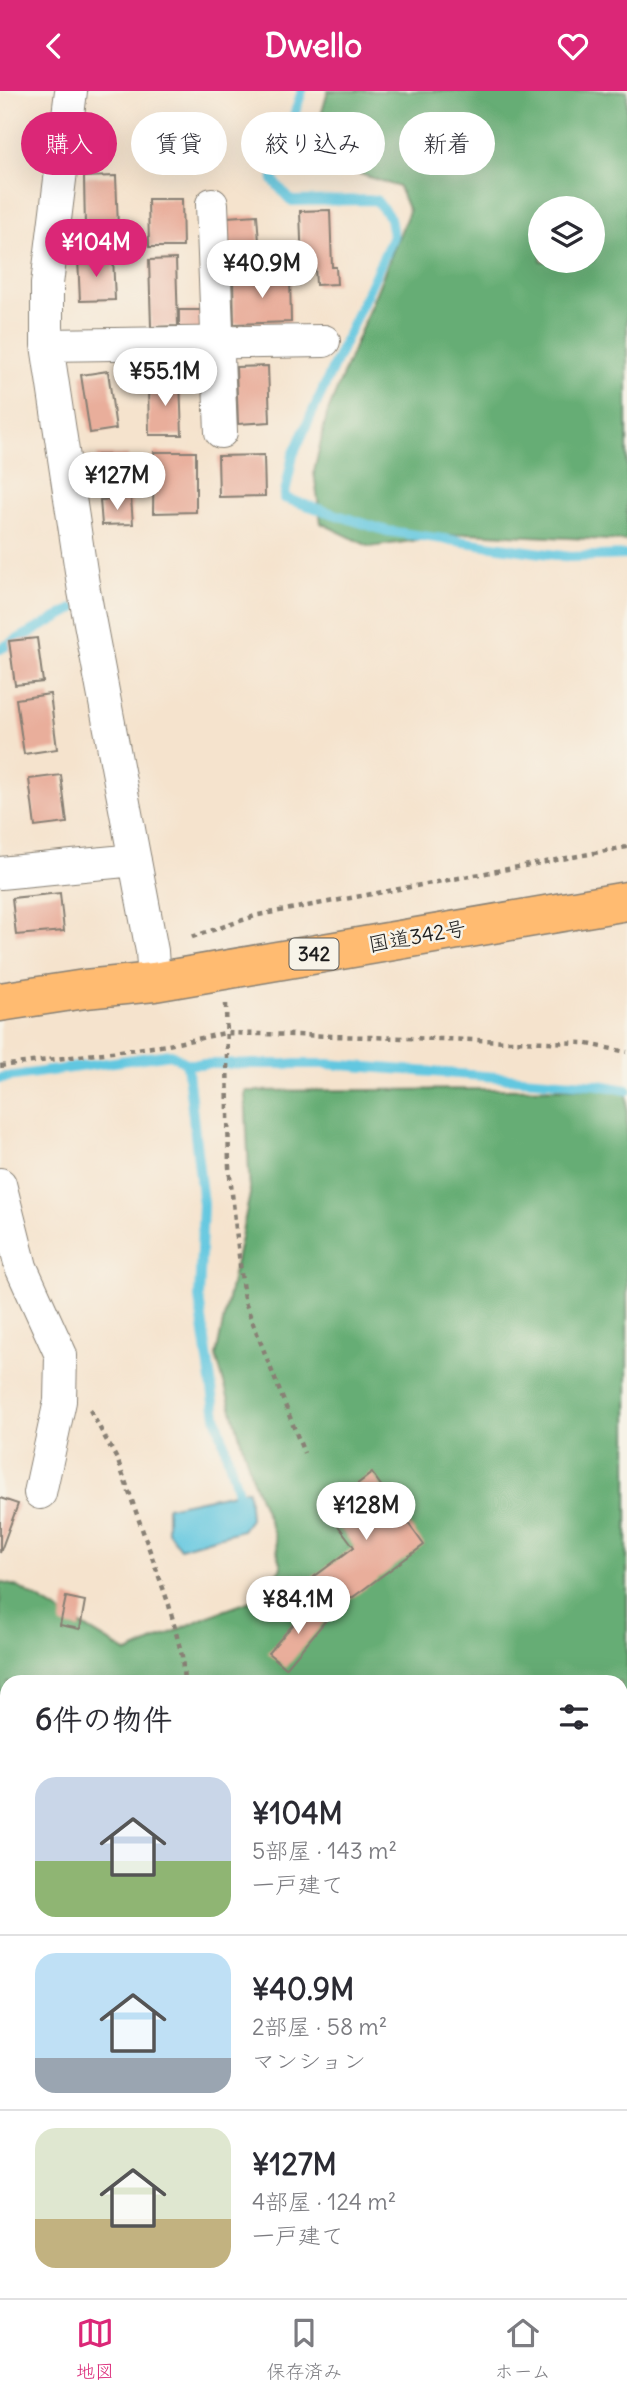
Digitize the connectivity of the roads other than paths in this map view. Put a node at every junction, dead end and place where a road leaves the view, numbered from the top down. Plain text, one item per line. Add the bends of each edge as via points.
1 (71, 91) edge
2 (212, 204) dead end
3 (324, 341) dead end
4 (218, 342) junction
5 (47, 345) junction
6 (221, 432) dead end
7 (135, 860) junction
8 (0, 873) edge
9 (627, 901) edge
10 (153, 967) junction
11 (0, 1002) edge
12 (0, 1184) edge
13 (40, 1493) dead end

1 - 5 street via 47,284
2 - 4 street
3 - 4 street
4 - 5 street
4 - 6 street
5 - 7 street via 84,591
7 - 8 street
7 - 10 street
9 - 10 highway, 国道342号 / 342 via 227,968
10 - 11 highway, 国道342号 / 342 via 85,989
12 - 13 street via 21,1266 61,1355 60,1401

